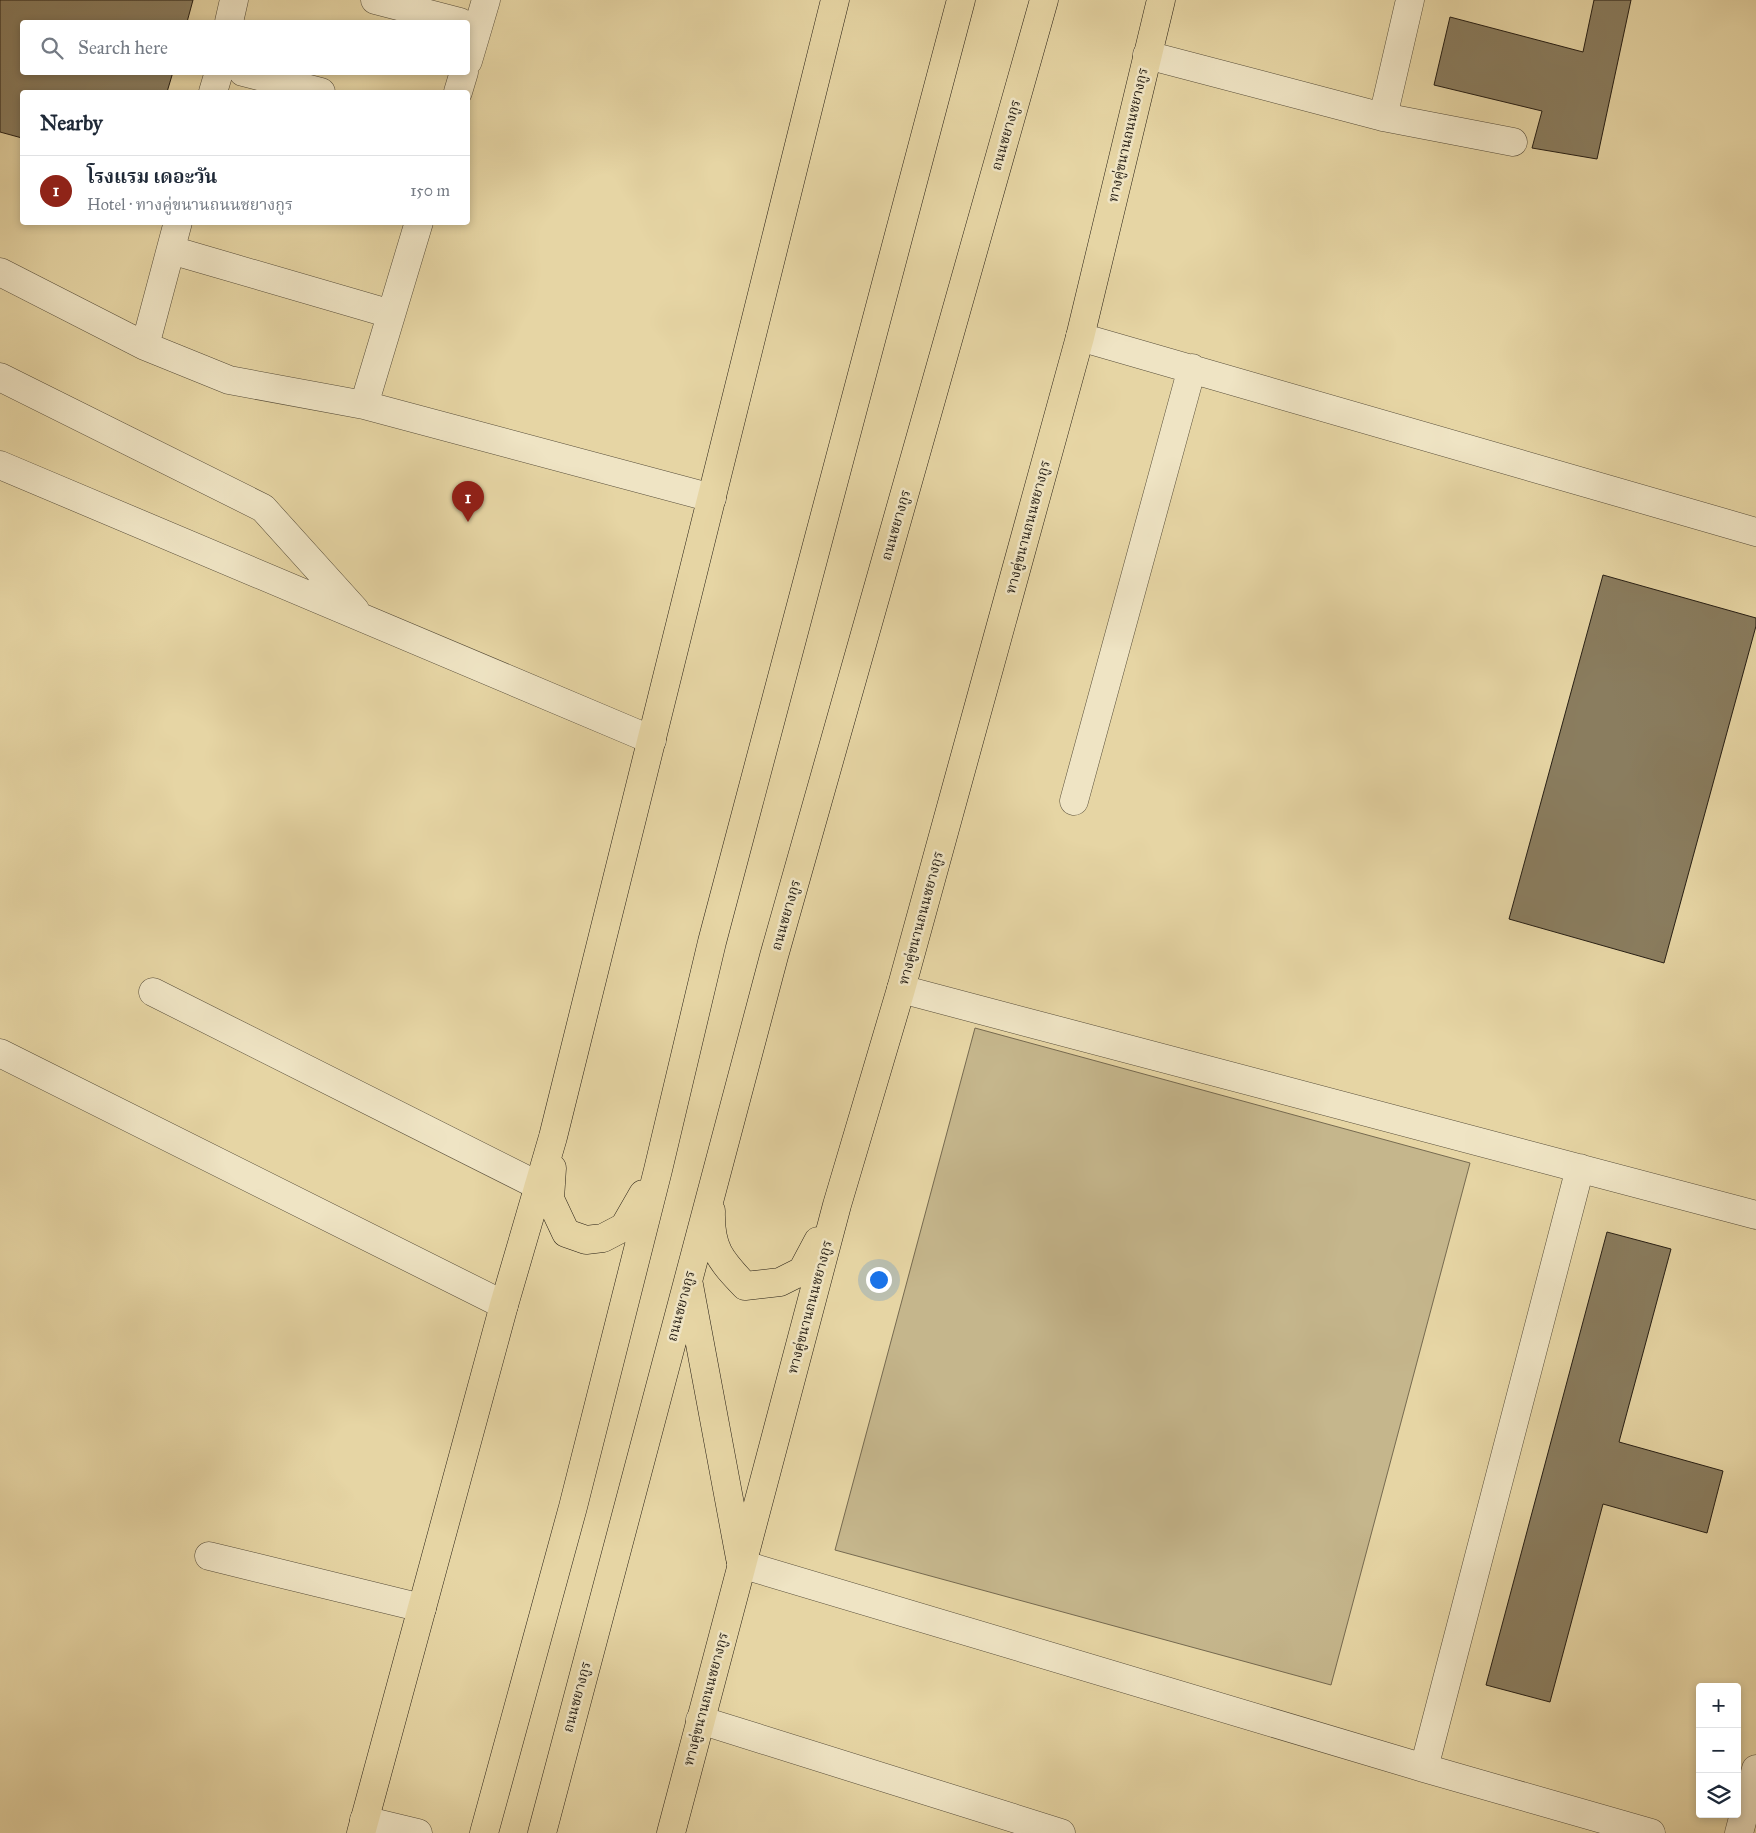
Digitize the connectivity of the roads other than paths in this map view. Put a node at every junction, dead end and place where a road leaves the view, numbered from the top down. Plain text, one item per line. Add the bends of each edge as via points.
1 (234, 0) edge
2 (376, 0) edge
3 (486, 0) edge
4 (836, 0) edge
5 (962, 0) edge
6 (1044, 0) edge
7 (1161, 0) edge
8 (1410, 0) edge
9 (229, 20) edge
10 (450, 20) edge
11 (470, 22) edge
12 (1147, 55) junction
13 (218, 75) edge
14 (255, 75) edge
15 (463, 75) edge
16 (214, 90) edge
17 (313, 90) edge
18 (459, 90) edge
19 (1383, 116) junction
20 (1513, 142) dead end
21 (177, 225) edge
22 (411, 225) edge
23 (171, 250) junction
24 (0, 272) edge
25 (391, 314) junction
26 (1080, 337) junction
27 (146, 346) junction
28 (1192, 368) junction
29 (0, 377) edge
30 (364, 405) junction
31 (0, 465) edge
32 (712, 498) junction
33 (1756, 532) edge
34 (360, 616) junction
35 (652, 740) junction
36 (1074, 801) dead end
37 (901, 988) junction
38 (153, 992) dead end
39 (0, 1054) edge
40 (554, 1137) junction
41 (1580, 1168) junction
42 (658, 1170) junction
43 (712, 1185) junction
44 (539, 1186) junction
45 (837, 1205) junction
46 (1756, 1215) edge
47 (688, 1279) junction
48 (504, 1305) junction
49 (209, 1556) dead end
50 (741, 1564) junction
51 (422, 1608) junction
52 (700, 1720) junction
53 (1424, 1768) junction
54 (1756, 1770) edge
55 (363, 1827) edge
56 (418, 1833) edge
57 (484, 1833) edge
58 (542, 1833) edge
59 (671, 1833) edge
60 (1061, 1833) edge
61 (1651, 1833) edge
62 (1739, 1833) edge

1 - 9 street
2 - 10 street
3 - 11 street
4 - 32 main road
5 - 42 main road via 712,942
6 - 43 main road, ถนนชยางกูร via 776,947
7 - 12 main road, ทางคู่ขนานถนนชยางกูร
8 - 19 street
12 - 19 street
12 - 26 main road, ทางคู่ขนานถนนชยางกูร
13 - 16 street
14 - 17 street
15 - 18 street
19 - 20 street
21 - 23 street
22 - 25 street
23 - 25 street
23 - 27 street
24 - 27 street
25 - 30 street
26 - 28 street
26 - 37 main road, ทางคู่ขนานถนนชยางกูร
27 - 30 street via 229,380
28 - 33 street
28 - 36 street
29 - 34 street via 263,508
30 - 32 street
31 - 34 street
32 - 35 main road
34 - 35 street
35 - 40 main road
37 - 41 street
37 - 45 main road, ทางคู่ขนานถนนชยางกูร
38 - 44 street
39 - 48 street
40 - 42 main road via 550,1199 566,1232 586,1240 603,1238 624,1227
40 - 44 main road
41 - 46 street
41 - 53 street
42 - 57 main road via 572,1508
43 - 45 main road via 710,1231 716,1251 745,1286 780,1282 802,1271
43 - 47 main road, ถนนชยางกูร
44 - 48 main road
45 - 50 main road, ทางคู่ขนานถนนชยางกูร
47 - 50 main road
47 - 58 main road, ถนนชยางกูร
48 - 51 main road
49 - 51 street
50 - 52 main road, ทางคู่ขนานถนนชยางกูร
50 - 53 street
51 - 55 main road
52 - 59 main road, ทางคู่ขนานถนนชยางกูร
52 - 60 street
53 - 61 street
54 - 62 street
55 - 56 street

